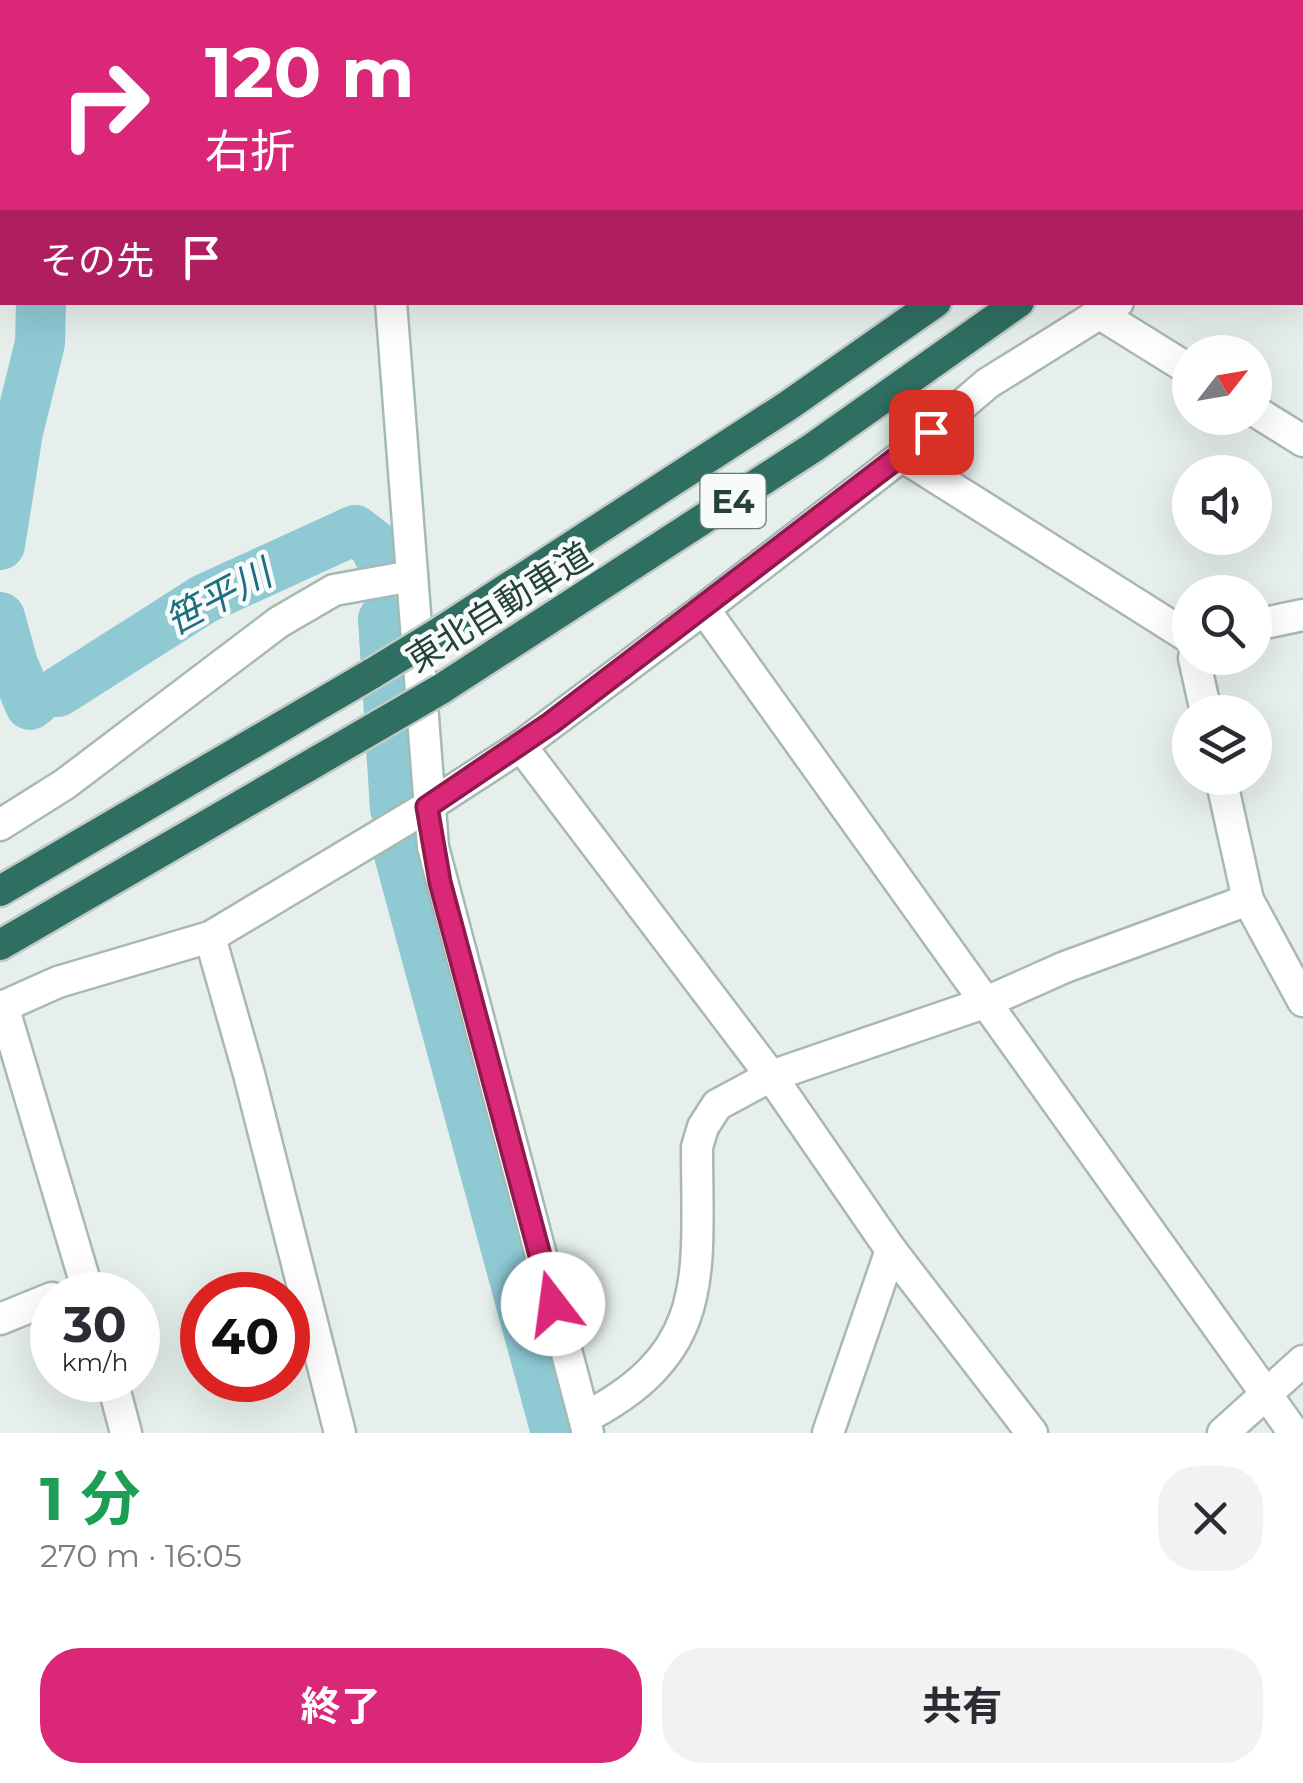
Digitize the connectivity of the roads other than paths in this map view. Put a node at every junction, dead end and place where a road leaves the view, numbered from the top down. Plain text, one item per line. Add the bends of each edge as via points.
1 (391, 305) edge
2 (932, 305) edge
3 (1015, 305) edge
4 (1109, 308) edge
5 (1172, 356) edge
6 (1272, 421) edge
7 (1303, 440) edge
8 (902, 456) junction
9 (412, 576) junction
10 (704, 609) junction
11 (1303, 615) edge
12 (1272, 621) edge
13 (1172, 628) edge
14 (520, 746) junction
15 (1225, 795) edge
16 (427, 807) junction
17 (0, 824) edge
18 (0, 891) edge
19 (1248, 900) junction
20 (210, 937) junction
21 (0, 945) edge
22 (1303, 1001) edge
23 (984, 1002) junction
24 (2, 1007) edge
25 (772, 1076) junction
26 (891, 1250) junction
27 (74, 1272) edge
28 (30, 1306) edge
29 (0, 1318) edge
30 (1303, 1361) edge
31 (1267, 1394) junction
32 (118, 1402) edge
33 (586, 1426) edge
34 (126, 1433) edge
35 (340, 1433) edge
36 (828, 1433) edge
37 (1032, 1433) edge
38 (1223, 1433) edge
39 (1294, 1433) edge

1 - 9 street
2 - 18 highway, 東北自動車道 / E4, bridge via 440,632
3 - 21 highway, 東北自動車道 / E4, bridge via 814,447 440,688
4 - 5 street
4 - 8 street via 988,383
6 - 7 street
8 - 10 street
8 - 13 street
9 - 16 street
9 - 17 street via 334,590 279,622 64,784
10 - 14 street
10 - 23 street
11 - 12 street
14 - 16 street
14 - 25 street
15 - 19 street
16 - 20 street
16 - 33 street via 440,882
19 - 22 street
19 - 23 street
20 - 24 street via 58,982
20 - 35 street
23 - 25 street
23 - 31 street
24 - 27 street
25 - 26 street
25 - 33 street via 717,1105 703,1127 697,1147 696,1285 686,1316 647,1377
26 - 36 street
26 - 37 street
28 - 29 street
30 - 31 street
31 - 38 street
31 - 39 street
32 - 34 street

